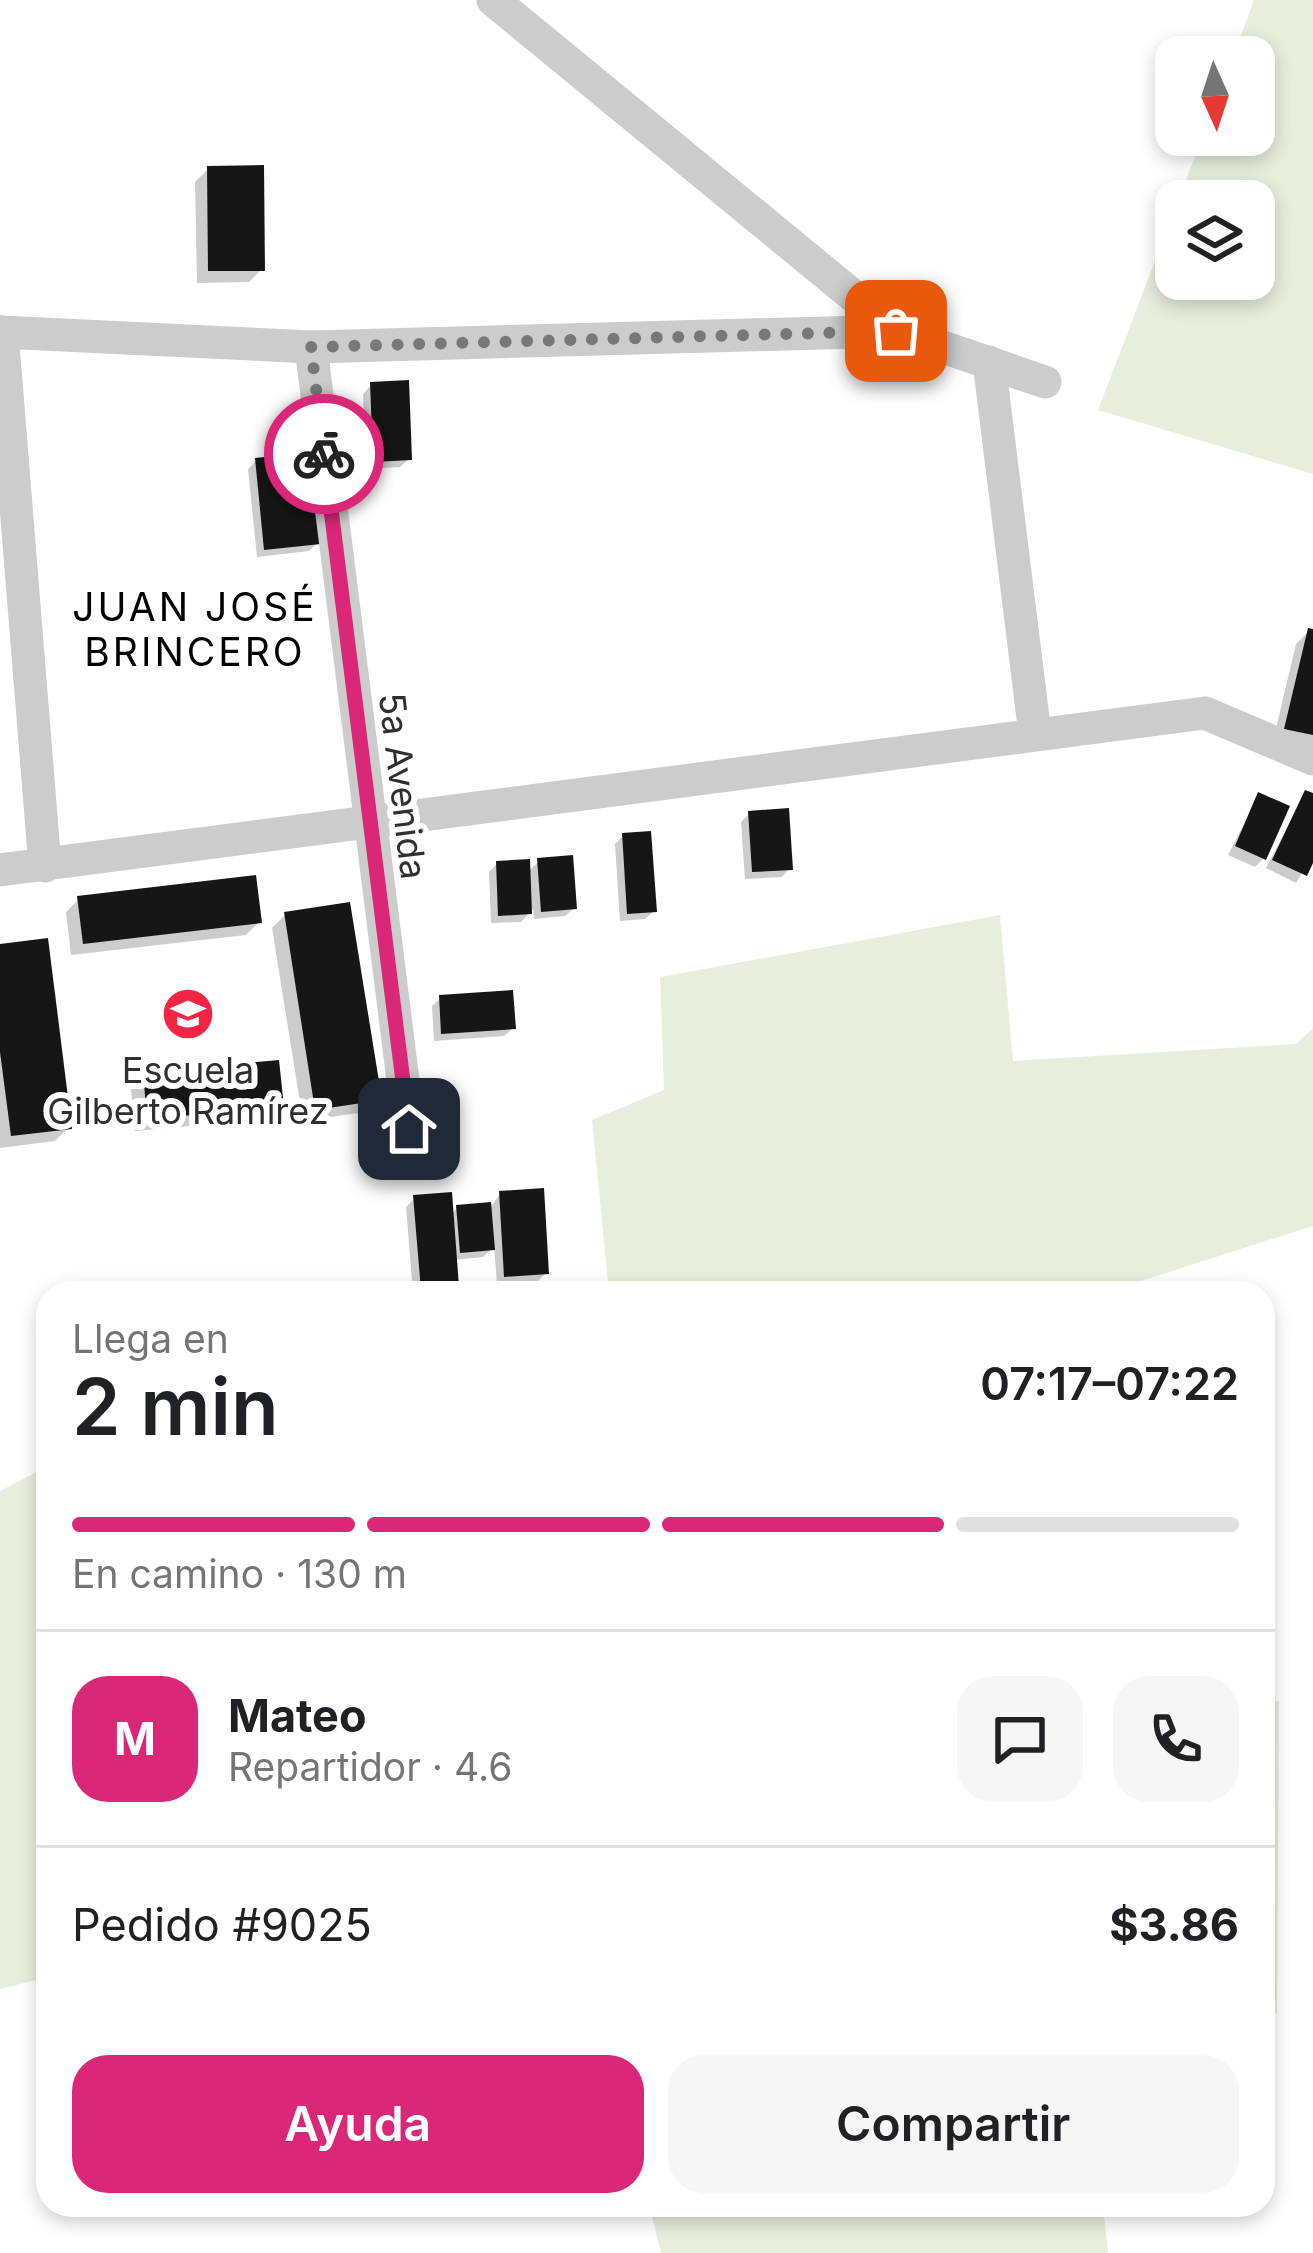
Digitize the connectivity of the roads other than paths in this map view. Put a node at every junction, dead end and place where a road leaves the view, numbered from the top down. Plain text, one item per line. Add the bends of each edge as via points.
1 (494, 0) edge
2 (896, 331) junction
3 (1, 332) edge
4 (311, 347) junction
5 (989, 362) junction
6 (1045, 382) dead end
7 (1035, 734) junction
8 (1313, 759) edge
9 (368, 821) junction
10 (45, 866) junction
11 (0, 870) edge
12 (402, 1161) dead end

1 - 2 street
2 - 4 street
2 - 5 street
3 - 4 street
3 - 10 street
4 - 9 street, 5a Avenida
5 - 6 street
5 - 7 street
7 - 8 street via 1205,713
7 - 9 street
9 - 10 street
9 - 12 street, 5a Avenida via 409,1129
10 - 11 street

